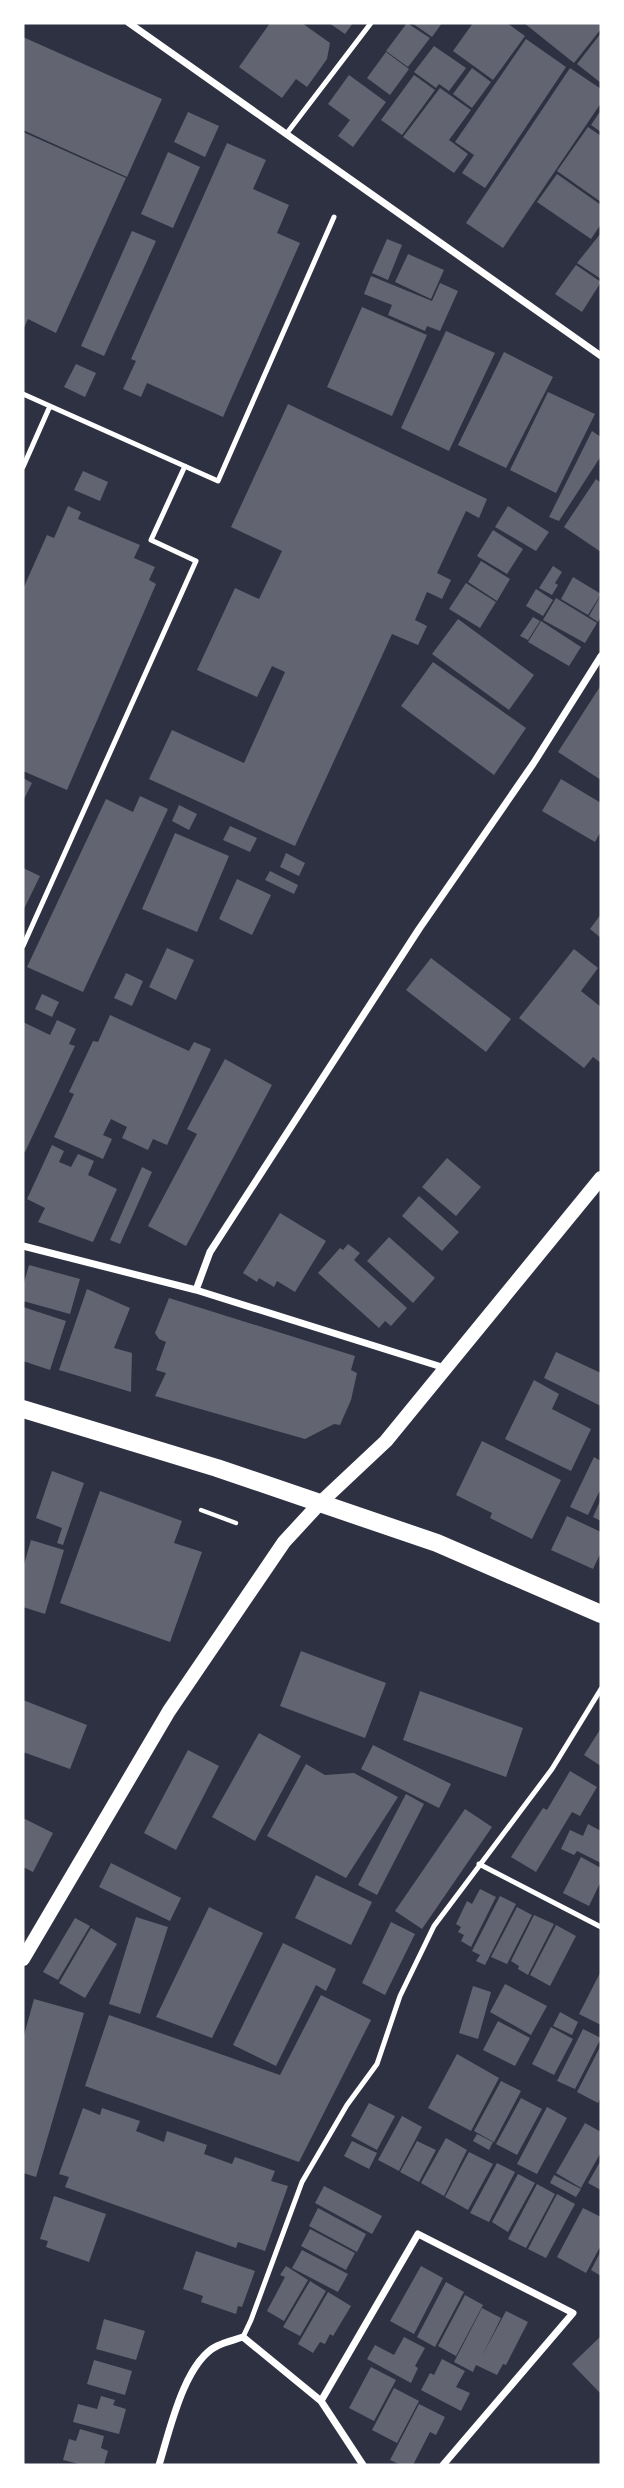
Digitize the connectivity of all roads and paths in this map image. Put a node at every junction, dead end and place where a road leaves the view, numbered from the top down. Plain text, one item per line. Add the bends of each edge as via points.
1 (129, 23) edge
2 (371, 23) edge
3 (287, 133) junction
4 (334, 217) dead end
5 (601, 344) edge
6 (598, 354) edge
7 (23, 394) edge
8 (50, 406) junction
9 (186, 466) junction
10 (23, 467) edge
11 (601, 656) edge
12 (23, 946) edge
13 (601, 1178) edge
14 (23, 1246) edge
15 (196, 1290) junction
16 (447, 1368) junction
17 (23, 1409) edge
18 (320, 1503) junction
19 (201, 1510) dead end
20 (236, 1523) dead end
21 (601, 1614) edge
22 (601, 1689) edge
23 (479, 1864) junction
24 (601, 1927) edge
25 (23, 1959) edge
26 (243, 2337) junction
27 (321, 2401) junction
28 (159, 2465) edge
29 (363, 2465) edge
30 (443, 2465) edge

1 - 3 street
2 - 3 lane
3 - 6 street
4 - 9 lane via 218,481
5 - 6 lane
7 - 8 lane
8 - 9 lane
8 - 10 lane
9 - 12 lane via 151,540 195,561
11 - 15 street via 210,1252
13 - 16 main road
14 - 15 street
15 - 16 street
16 - 18 main road via 386,1441
17 - 18 main road
18 - 21 main road via 437,1543
18 - 25 main road via 284,1542 169,1711
19 - 20 path
22 - 23 lane via 552,1769
23 - 24 lane
23 - 26 lane via 434,1926 400,1996 377,2064 302,2182
26 - 27 street
26 - 28 street via 215,2346 193,2370 181,2393
27 - 29 street
27 - 30 street via 418,2234 573,2313

